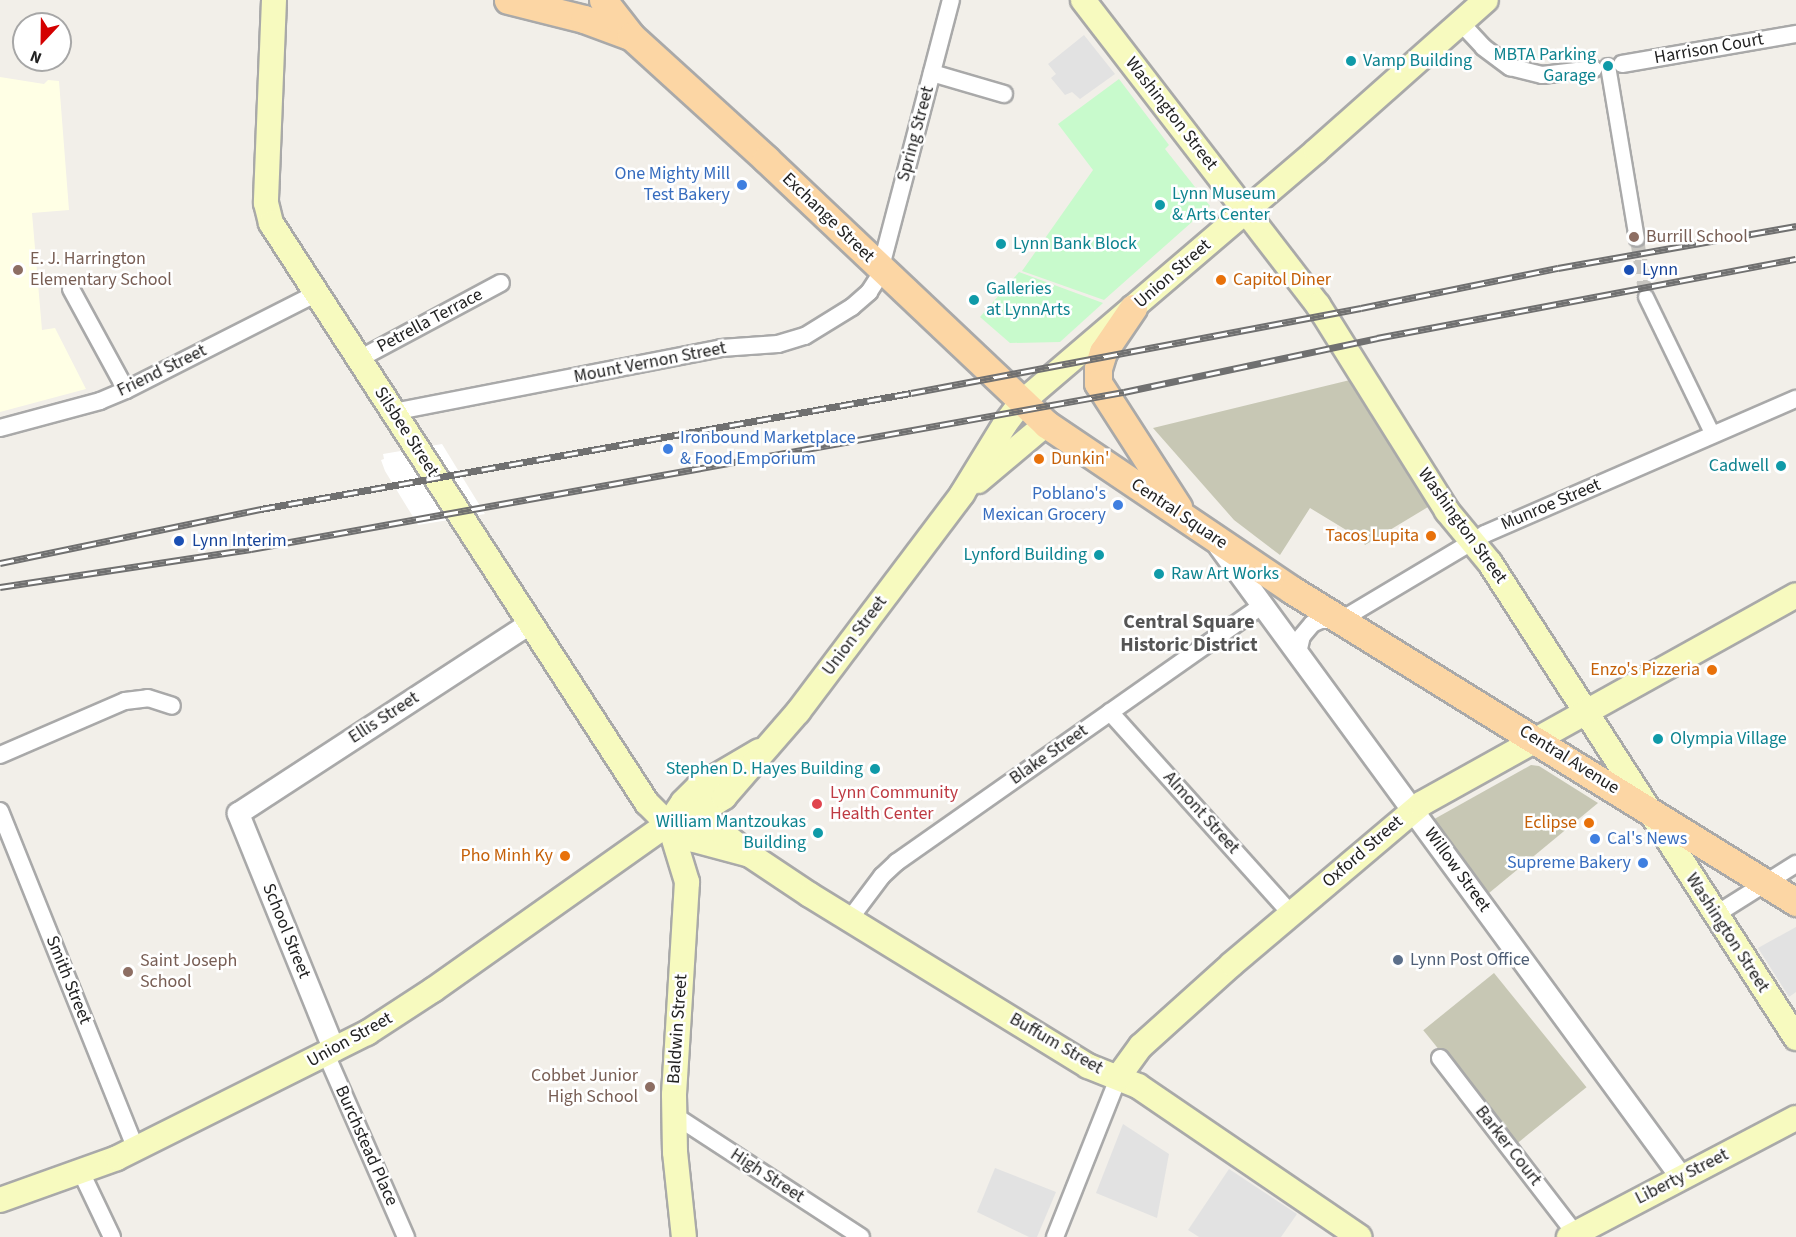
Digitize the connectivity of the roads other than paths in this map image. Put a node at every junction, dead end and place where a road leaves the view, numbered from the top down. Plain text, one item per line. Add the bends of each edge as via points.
1 (274, 0) edge
2 (508, 0) edge
3 (603, 0) edge
4 (951, 0) edge
5 (1083, 0) edge
6 (1486, 0) edge
7 (1461, 22) junction
8 (1796, 34) edge
9 (631, 36) junction
10 (1608, 66) junction
11 (932, 73) junction
12 (1004, 94) dead end
13 (1246, 211) junction
14 (1637, 239) tunnel mouth
15 (880, 269) junction
16 (501, 283) dead end
17 (71, 289) dead end
18 (316, 293) junction
19 (1646, 297) tunnel mouth
20 (1133, 308) junction
21 (359, 359) junction
22 (126, 390) junction
23 (1796, 399) edge
24 (1021, 403) junction
25 (393, 412) junction
26 (1046, 424) junction
27 (0, 428) edge
28 (1713, 435) junction
29 (962, 494) junction
30 (1186, 519) junction
31 (1210, 535) junction
32 (1472, 541) junction
33 (1796, 595) edge
34 (1263, 604) junction
35 (1341, 620) junction
36 (530, 623) junction
37 (1298, 653) junction
38 (172, 706) dead end
39 (1110, 712) junction
40 (1585, 712) junction
41 (1535, 740) junction
42 (0, 755) edge
43 (1646, 808) junction
44 (1412, 810) junction
45 (0, 811) edge
46 (238, 813) joint
47 (669, 823) junction
48 (1796, 864) edge
49 (1766, 883) junction
50 (1796, 902) edge
51 (1291, 914) junction
52 (1715, 915) junction
53 (849, 920) junction
54 (1796, 1038) edge
55 (330, 1052) junction
56 (1440, 1058) dead end
57 (1119, 1077) junction
58 (674, 1115) junction
59 (1796, 1118) edge
60 (136, 1149) junction
61 (81, 1172) junction
62 (1681, 1177) junction
63 (0, 1200) edge
64 (1572, 1235) edge
65 (112, 1237) edge
66 (406, 1237) edge
67 (684, 1237) edge
68 (861, 1237) edge
69 (1055, 1237) edge
70 (1359, 1237) edge

1 - 18 main road, Silsbee Street via 266,210
2 - 9 main road, Exchange Street via 584,19
3 - 9 main road, Exchange Street
4 - 11 street, Spring Street
5 - 13 main road, Washington Street
6 - 7 main road, Union Street
7 - 10 street, Harrison Court via 1483,47 1510,67 1542,75
7 - 13 main road, Union Street
8 - 10 street, Harrison Court
9 - 15 main road, Exchange Street
10 - 14 street
11 - 12 street
11 - 15 street, Spring Street
13 - 20 main road, Union Street
13 - 32 main road, Washington Street via 1318,305 1447,511
15 - 24 main road, Exchange Street
15 - 25 street, Mount Vernon Street via 869,292 852,307 792,340 721,348
16 - 21 street, Petrella Terrace
17 - 22 street
18 - 21 main road, Silsbee Street
18 - 22 street, Friend Street
19 - 28 street
20 - 24 main road, Union Street
20 - 30 main road via 1103,352 1098,383
21 - 25 main road, Silsbee Street
22 - 27 street, Friend Street via 100,401
23 - 28 street, Munroe Street
24 - 26 main road, Central Square
24 - 29 main road, Union Street
25 - 36 main road, Silsbee Street
26 - 29 main road, Union Street
26 - 30 main road, Central Square
28 - 32 street, Munroe Street
29 - 47 main road, Union Street via 798,712 767,747 698,787
30 - 31 main road, Central Square
31 - 34 street, Willow Street
31 - 35 main road, Central Square
32 - 35 street, Munroe Street
32 - 40 main road, Washington Street
33 - 40 main road, Oxford Street
34 - 37 street, Willow Street
34 - 39 street, Blake Street
35 - 37 street, Munroe Street via 1312,624 1302,636
35 - 41 main road, Central Avenue
36 - 46 street, Ellis Street
36 - 47 main road, Silsbee Street via 643,798
37 - 44 street, Willow Street
38 - 42 street via 148,698 125,701
39 - 51 street, Almont Street
39 - 53 street, Blake Street via 897,862
40 - 41 main road, Oxford Street
40 - 43 main road, Washington Street
41 - 43 main road, Central Avenue
41 - 44 main road, Oxford Street
43 - 49 main road, Central Avenue
43 - 52 main road, Washington Street
44 - 51 main road, Oxford Street
44 - 62 street, Willow Street
45 - 60 street, Smith Street
46 - 55 street, School Street
47 - 53 main road, Buffum Street via 713,827
47 - 55 main road, Union Street via 414,1003
47 - 58 main road, Baldwin Street via 687,882
48 - 49 street
49 - 50 main road, Central Avenue
49 - 52 street
51 - 57 main road, Oxford Street via 1141,1046
52 - 54 main road, Washington Street
53 - 57 main road, Buffum Street via 1088,1066
55 - 60 main road, Union Street
55 - 66 street, Burchstead Place
56 - 64 street, Barker Court
57 - 69 street, Oxford Street
57 - 70 main road, Buffum Street
58 - 67 main road, Baldwin Street
58 - 68 street, High Street
59 - 62 main road, Liberty Street
60 - 61 main road, Union Street
61 - 63 main road, Union Street
61 - 65 street
62 - 64 main road, Liberty Street

